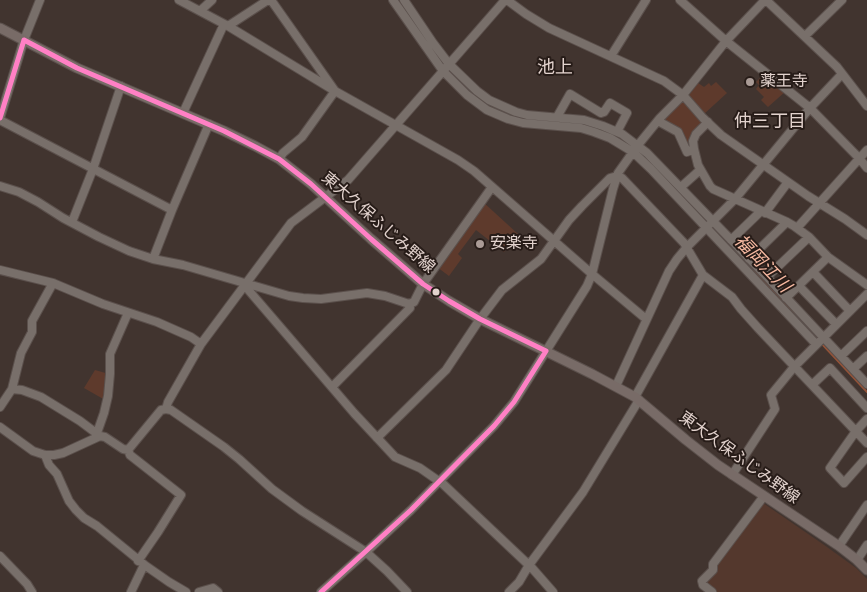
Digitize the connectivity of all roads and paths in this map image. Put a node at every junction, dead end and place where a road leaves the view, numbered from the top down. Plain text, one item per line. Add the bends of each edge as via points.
1 (40, 0) edge
2 (179, 0) edge
3 (212, 0) edge
4 (270, 0) edge
5 (393, 0) edge
6 (404, 0) edge
7 (646, 0) edge
8 (680, 0) edge
9 (766, 0) edge
10 (842, 0) edge
11 (508, 1) edge
12 (200, 11) junction
13 (226, 25) junction
14 (0, 28) edge
15 (804, 36) junction
16 (24, 40) junction
17 (726, 41) junction
18 (611, 56) junction
19 (449, 64) junction
20 (443, 71) junction
21 (842, 74) junction
22 (121, 86) junction
23 (335, 91) junction
24 (683, 95) junction
25 (867, 106) edge
26 (1, 108) edge
27 (810, 108) junction
28 (182, 113) junction
29 (557, 117) junction
30 (0, 119) edge
31 (658, 121) junction
32 (708, 122) junction
33 (209, 124) junction
34 (396, 126) junction
35 (617, 132) junction
36 (635, 149) junction
37 (694, 149) junction
38 (867, 150) edge
39 (859, 158) junction
40 (278, 159) junction
41 (763, 165) junction
42 (867, 168) edge
43 (93, 169) junction
44 (700, 170) junction
45 (618, 176) junction
46 (788, 182) junction
47 (0, 186) edge
48 (492, 187) junction
49 (681, 187) junction
50 (324, 197) junction
51 (735, 199) junction
52 (820, 203) junction
53 (172, 210) junction
54 (763, 212) junction
55 (713, 221) junction
56 (72, 222) junction
57 (787, 222) junction
58 (706, 227) junction
59 (797, 228) junction
60 (867, 236) edge
61 (809, 237) junction
62 (731, 240) junction
63 (554, 241) junction
64 (687, 247) junction
65 (828, 257) junction
66 (153, 259) junction
67 (749, 259) junction
68 (0, 270) edge
69 (813, 272) junction
70 (592, 274) junction
71 (703, 275) junction
72 (767, 277) junction
73 (53, 282) junction
74 (423, 284) junction
75 (245, 285) junction
76 (867, 285) edge
77 (799, 286) junction
78 (867, 294) edge
79 (786, 298) junction
80 (409, 304) junction
81 (850, 311) junction
82 (128, 313) junction
83 (480, 319) junction
84 (646, 319) junction
85 (836, 324) junction
86 (867, 331) edge
87 (820, 341) junction
88 (201, 344) junction
89 (546, 351) junction
90 (841, 356) junction
91 (867, 356) edge
92 (794, 367) junction
93 (853, 369) junction
94 (867, 384) edge
95 (812, 385) junction
96 (616, 386) junction
97 (332, 387) junction
98 (12, 389) junction
99 (637, 399) junction
100 (0, 407) edge
101 (867, 408) edge
102 (166, 409) junction
103 (867, 419) edge
104 (0, 427) edge
105 (856, 431) junction
106 (98, 435) junction
107 (377, 438) junction
108 (867, 443) edge
109 (128, 450) junction
110 (45, 455) junction
111 (867, 457) edge
112 (732, 475) junction
113 (439, 482) junction
114 (764, 496) junction
115 (866, 509) edge
116 (867, 545) edge
117 (839, 546) junction
118 (366, 552) junction
119 (0, 556) edge
120 (857, 560) junction
121 (141, 563) junction
122 (529, 565) junction
123 (867, 570) edge
124 (27, 584) junction
125 (21, 592) edge
126 (32, 592) edge
127 (131, 592) edge
128 (186, 592) edge
129 (198, 592) edge
130 (218, 592) edge
131 (321, 592) edge
132 (407, 592) edge
133 (510, 592) edge
134 (553, 592) edge
135 (712, 592) edge

1 - 16 street
2 - 12 street
3 - 12 street
4 - 13 street
4 - 23 street
5 - 20 street
6 - 19 street
7 - 18 street
8 - 17 street
9 - 15 street
9 - 17 street
10 - 15 street
11 - 18 street via 549,28
11 - 19 street
12 - 13 street
13 - 23 street
13 - 28 street
14 - 16 main road, 東大久保ふじみ野線
15 - 21 street
16 - 22 main road, 東大久保ふじみ野線 via 77,68
16 - 26 street
17 - 24 street
17 - 27 street
18 - 24 street via 664,81
19 - 20 street
19 - 29 street via 477,92 497,104 527,115
20 - 34 street
20 - 36 street via 467,95 495,114 523,123 582,128
21 - 25 street
21 - 27 street
22 - 28 main road, 東大久保ふじみ野線
22 - 43 street
23 - 34 street
23 - 40 street via 302,137
24 - 31 street
24 - 32 street
26 - 30 street
27 - 39 street
27 - 41 street
28 - 33 main road, 東大久保ふじみ野線
29 - 35 street via 584,120
29 - 35 street via 570,94 601,113 610,103 627,113
30 - 43 street
31 - 36 street
31 - 37 street via 678,132 687,152
32 - 37 street via 696,134
32 - 41 street
33 - 40 main road, 東大久保ふじみ野線
33 - 53 street
34 - 48 street via 458,160
34 - 50 street via 348,180
35 - 36 street
36 - 45 street
36 - 49 street via 648,153
36 - 58 street
37 - 44 street
38 - 39 street
39 - 42 street
39 - 52 street
40 - 50 main road, 東大久保ふじみ野線
41 - 46 street
41 - 51 street
43 - 53 street
43 - 56 street
44 - 49 street
44 - 51 street via 713,189
45 - 63 street via 610,178 589,199
45 - 64 street
45 - 70 street
46 - 52 street
46 - 54 street
47 - 56 street via 19,192
48 - 63 street
48 - 74 street
49 - 55 street
50 - 74 main road, 東大久保ふじみ野線
50 - 75 street via 291,223
51 - 54 street
51 - 55 street
52 - 59 street
52 - 60 street
53 - 66 street
54 - 57 street
54 - 62 street
55 - 58 street
55 - 62 street
56 - 66 street via 129,251
57 - 59 street
57 - 67 street
58 - 64 street
58 - 87 street
59 - 61 street
61 - 65 street
61 - 72 street
62 - 67 street
63 - 70 street
63 - 83 street via 541,259 502,290
64 - 71 street
64 - 84 street via 669,271
65 - 69 street
65 - 76 street
66 - 75 street
67 - 72 street
68 - 73 street
69 - 77 street
69 - 81 street
70 - 84 street
70 - 89 street
71 - 92 street via 732,297
71 - 99 street
72 - 79 street
73 - 82 street
73 - 98 street via 32,321 32,332 21,353
74 - 80 street via 414,302
74 - 83 main road, 東大久保ふじみ野線
75 - 80 street via 303,298 367,293
75 - 88 street
75 - 97 street
77 - 79 street
77 - 85 street
78 - 81 street
79 - 87 street
80 - 97 street via 410,308
81 - 85 street
82 - 88 street via 157,322
82 - 106 street via 110,354 108,396
83 - 89 main road, 東大久保ふじみ野線
83 - 107 street via 446,370
84 - 96 street
85 - 87 street
86 - 90 street
87 - 90 street
87 - 92 street
88 - 102 street
89 - 96 main road, 東大久保ふじみ野線
89 - 113 street via 504,415
90 - 93 street
91 - 93 street
92 - 95 street
92 - 112 street via 771,395 775,409
93 - 94 street
95 - 101 street via 830,368
95 - 105 street
96 - 99 main road, 東大久保ふじみ野線
97 - 107 street
98 - 100 street
98 - 106 street via 41,397
99 - 112 main road, 東大久保ふじみ野線
99 - 122 street via 583,492
102 - 109 street via 161,410
102 - 118 street via 224,447 272,489
103 - 105 street
104 - 110 street via 33,451
105 - 108 street
105 - 111 street via 830,468 844,483
106 - 109 street
106 - 110 street via 64,453
107 - 113 street via 395,457 420,468
109 - 121 street via 130,455 181,495
110 - 121 street via 76,510
112 - 114 main road, 東大久保ふじみ野線
113 - 118 street
113 - 122 street
114 - 117 main road, 東大久保ふじみ野線
114 - 135 street via 702,582
115 - 117 street
116 - 120 street
117 - 120 main road, 東大久保ふじみ野線
118 - 131 street
118 - 132 street
119 - 124 street
120 - 123 main road, 東大久保ふじみ野線
121 - 127 street
121 - 128 street
122 - 133 street
122 - 134 street
124 - 125 street
124 - 126 street
129 - 130 street via 213,588

